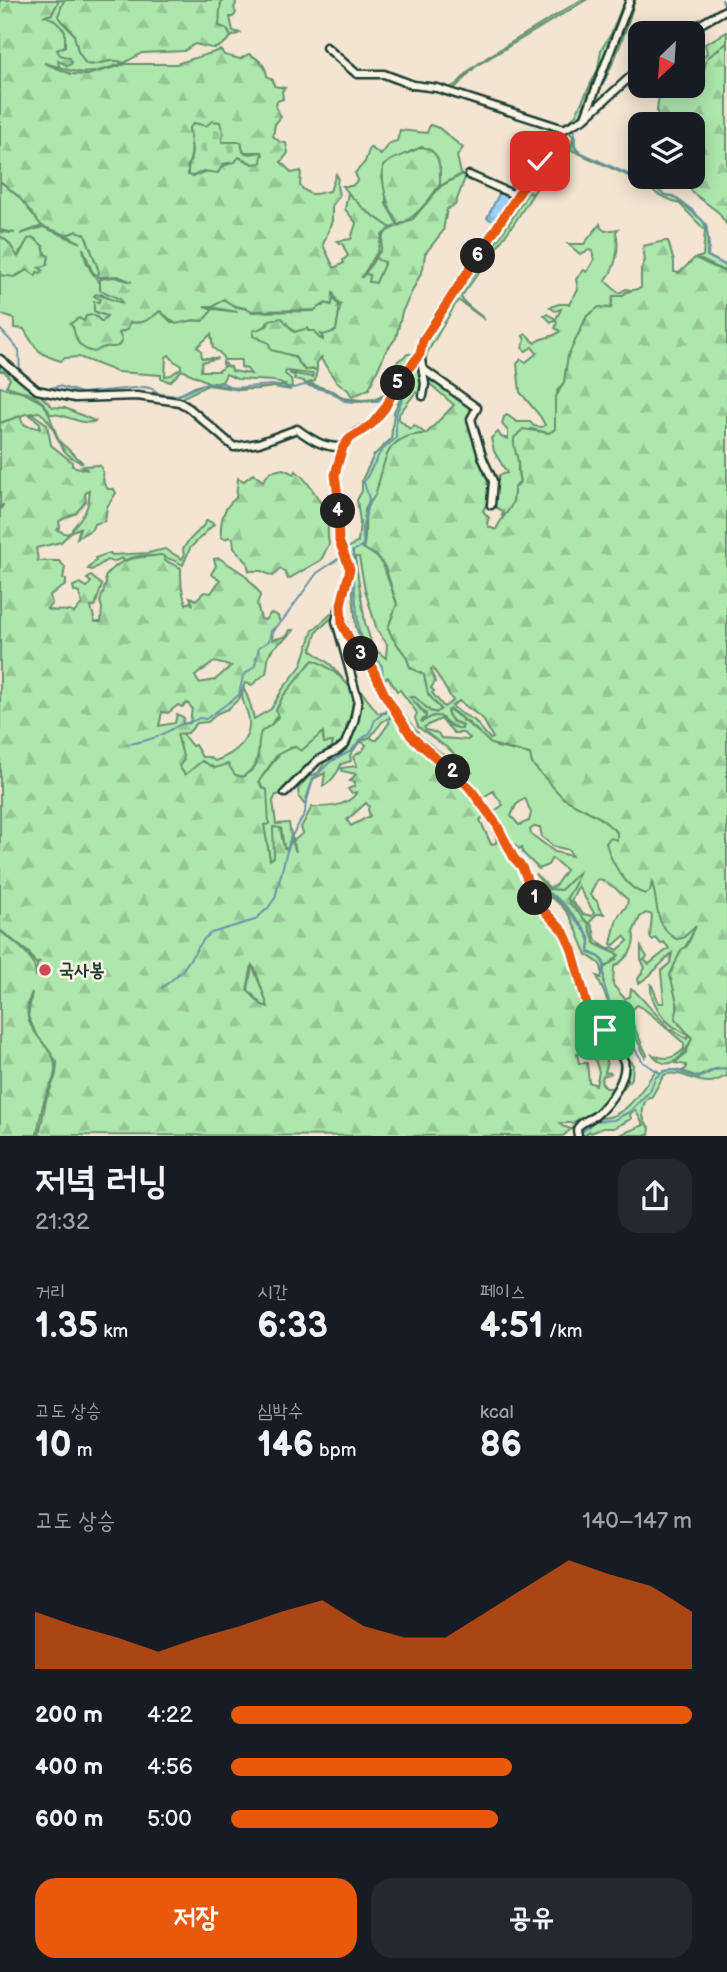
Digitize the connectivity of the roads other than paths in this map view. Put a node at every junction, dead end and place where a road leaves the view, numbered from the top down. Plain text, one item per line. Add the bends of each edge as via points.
1 (630, 0) edge
2 (727, 9) edge
3 (705, 22) edge
4 (326, 47) dead end
5 (628, 79) edge
6 (585, 118) junction
7 (564, 129) junction
8 (469, 175) dead end
9 (517, 195) junction
10 (420, 354) junction
11 (0, 359) edge
12 (423, 369) junction
13 (423, 396) dead end
14 (343, 447) junction
15 (491, 505) dead end
16 (341, 604) junction
17 (285, 793) dead end
18 (578, 1136) edge

1 - 6 street
2 - 3 street
4 - 7 street via 357,74 384,74 437,88
5 - 6 street
6 - 7 street
7 - 9 street
8 - 9 street
9 - 10 street via 423,340
10 - 12 street
10 - 14 street via 377,418
11 - 14 street via 37,390 75,398 137,396 179,402 234,447 297,429 318,443
12 - 13 street
12 - 15 street via 477,408 471,419 492,481
14 - 16 street via 335,475 339,541 350,569
16 - 17 street via 336,621 358,700 354,722 342,748 318,760
16 - 18 street via 346,634 370,663 411,736 469,787 501,831 537,903 560,926 572,950 587,1005 624,1061 618,1085 599,1112 580,1125

